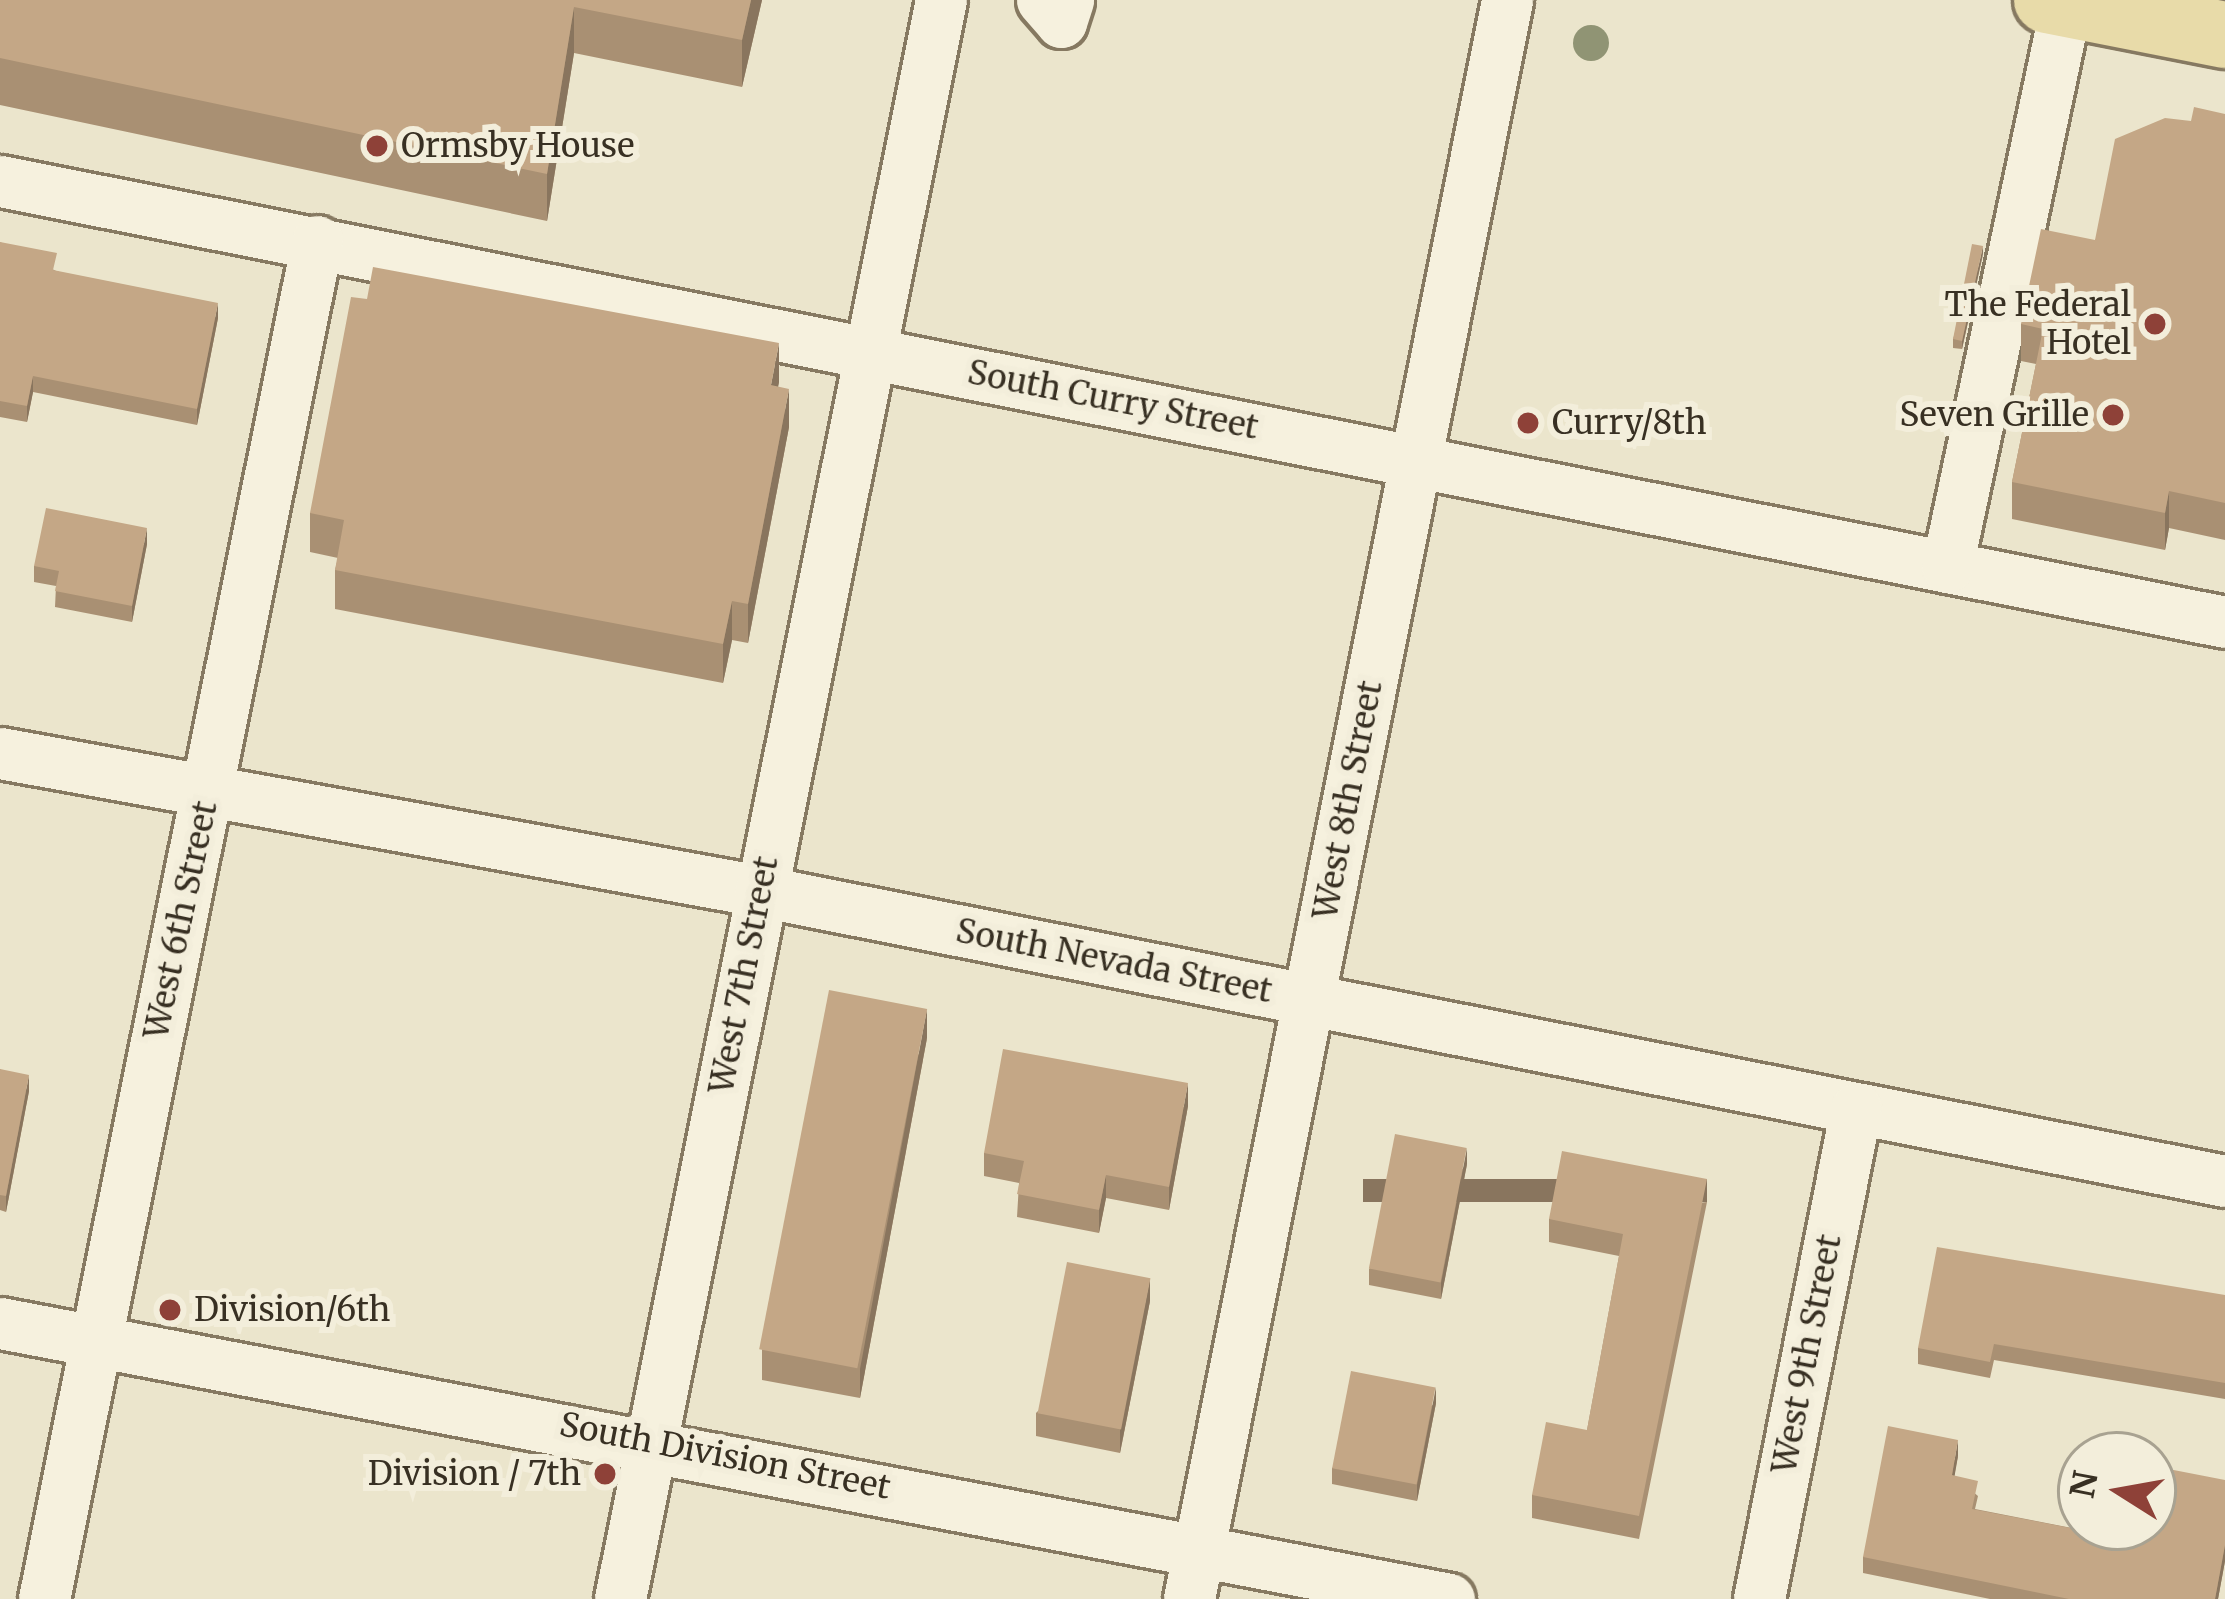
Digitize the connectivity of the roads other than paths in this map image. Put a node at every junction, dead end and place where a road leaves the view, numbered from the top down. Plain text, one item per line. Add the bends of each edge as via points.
1 (941, 0) edge
2 (1042, 0) edge
3 (1068, 0) edge
4 (1507, 0) edge
5 (2060, 1) edge
6 (2225, 35) edge
7 (0, 181) edge
8 (317, 242) junction
9 (869, 351) junction
10 (1415, 460) junction
11 (1947, 567) junction
12 (2225, 622) edge
13 (0, 753) edge
14 (208, 793) junction
15 (760, 891) junction
16 (1308, 999) junction
17 (1856, 1108) junction
18 (2225, 1181) edge
19 (0, 1323) edge
20 (96, 1342) junction
21 (652, 1440) junction
22 (1199, 1550) junction
23 (44, 1599) edge
24 (620, 1599) edge
25 (1190, 1599) edge
26 (1449, 1599) edge
27 (1759, 1599) edge

1 - 9 street, West 7th Street
2 - 3 street via 1061,22
4 - 10 street, West 8th Street
5 - 6 main road
5 - 11 street
7 - 8 street, South Curry Street
8 - 9 street, South Curry Street
8 - 14 street, West 6th Street
9 - 10 street, South Curry Street
9 - 15 street, West 7th Street
10 - 11 street, South Curry Street
10 - 16 street, West 8th Street
11 - 12 street, South Curry Street
13 - 14 street, South Nevada Street
14 - 15 street, South Nevada Street
14 - 20 street, West 6th Street
15 - 16 street, South Nevada Street
15 - 21 street, West 7th Street
16 - 17 street, South Nevada Street
16 - 22 street, West 8th Street
17 - 18 street, South Nevada Street
17 - 27 street, West 9th Street
19 - 20 street, South Division Street
20 - 21 street, South Division Street
20 - 23 street, West 6th Street
21 - 22 street, South Division Street
21 - 24 street, West 7th Street
22 - 25 street, West 8th Street
22 - 26 street, South Division Street

